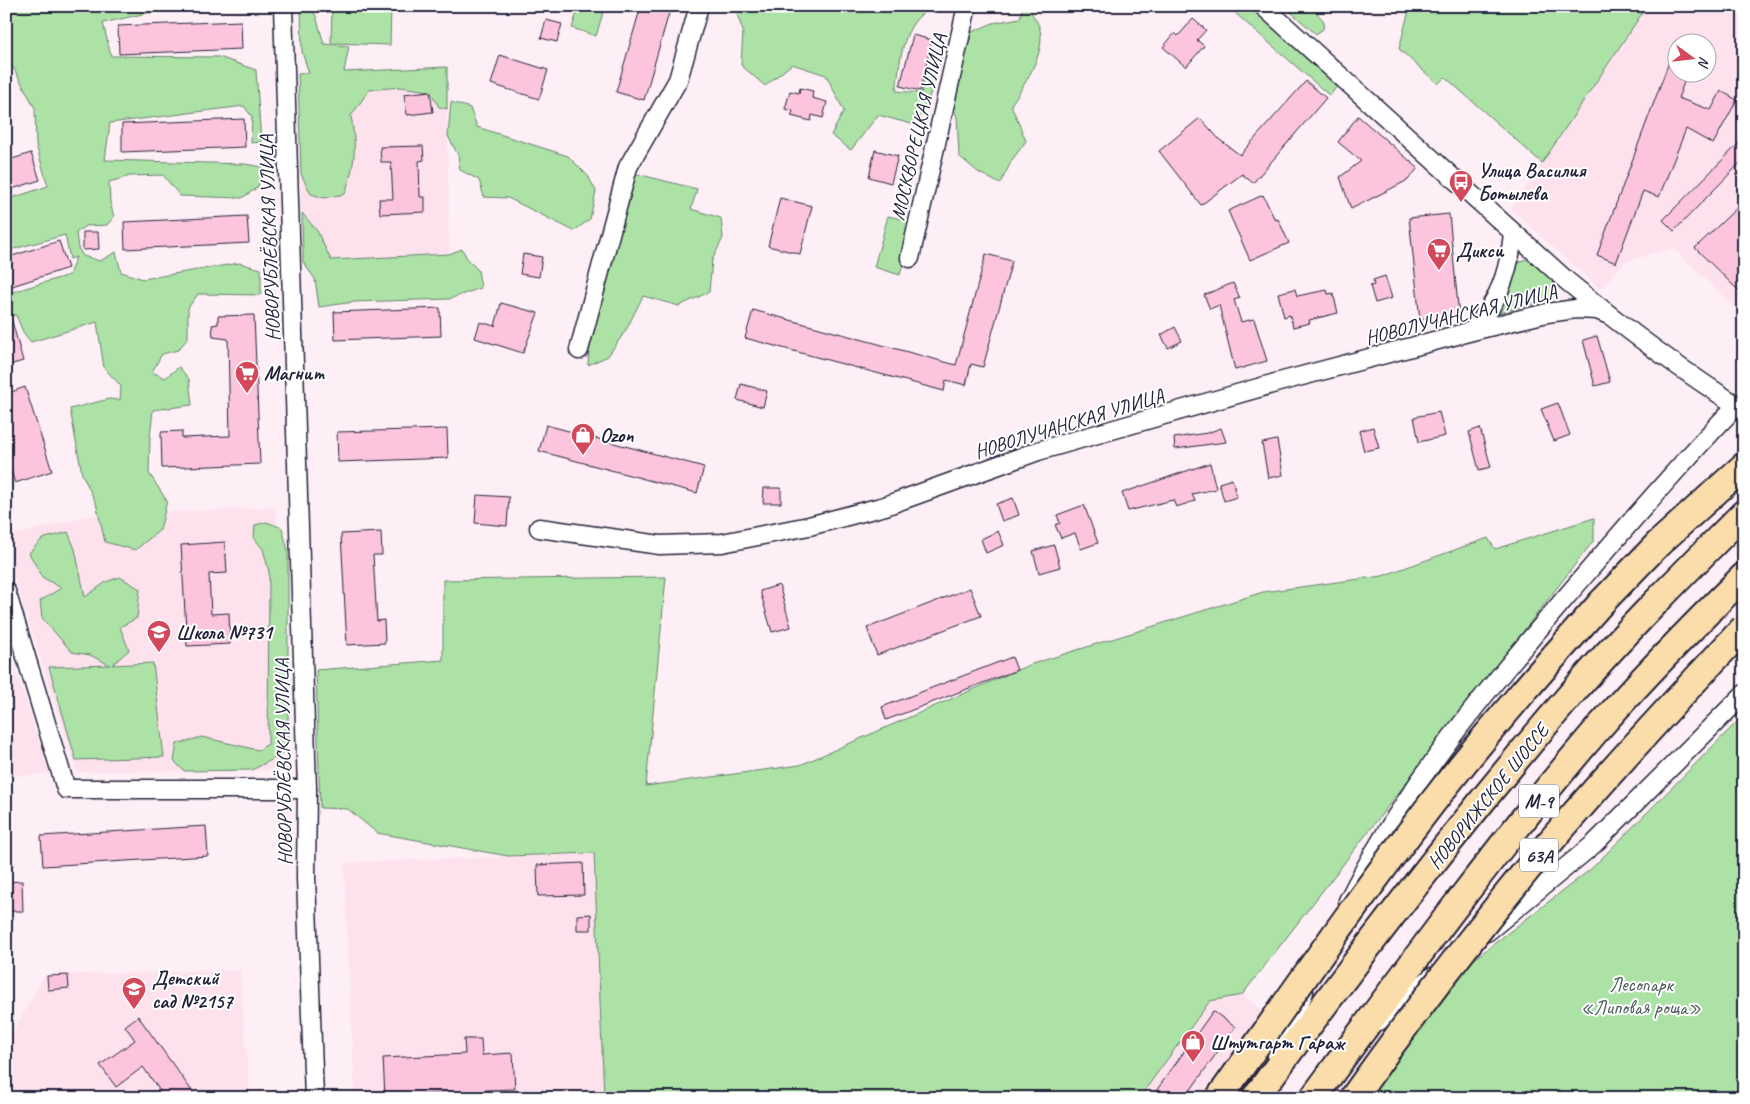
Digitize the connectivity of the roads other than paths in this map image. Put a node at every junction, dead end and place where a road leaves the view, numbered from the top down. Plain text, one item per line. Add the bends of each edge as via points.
1 (283, 6) edge
2 (699, 6) edge
3 (967, 6) edge
4 (1263, 6) edge
5 (1513, 234) junction
6 (910, 258) dead end
7 (1567, 281) junction
8 (1547, 313) junction
9 (1609, 316) junction
10 (1472, 330) junction
11 (579, 350) dead end
12 (1740, 407) edge
13 (1738, 471) edge
14 (1744, 513) edge
15 (539, 528) dead end
16 (1744, 576) edge
17 (6, 591) edge
18 (1744, 628) edge
19 (1744, 694) edge
20 (307, 789) junction
21 (1354, 1042) junction
22 (1259, 1093) edge
23 (314, 1098) edge
24 (1219, 1098) edge
25 (1313, 1098) edge
26 (1353, 1098) edge

1 - 20 street, НОВОРУБЛЁВСКАЯ УЛИЦА
2 - 11 street via 678,80 628,166
3 - 6 street, МОСКВОРЕЦКАЯ УЛИЦА
4 - 5 street
5 - 7 street
5 - 10 street via 1505,278 1485,318
7 - 8 street via 1561,300
7 - 9 street
8 - 9 street, НОВОЛУЧАНСКАЯ УЛИЦА via 1588,309
8 - 10 street, НОВОЛУЧАНСКАЯ УЛИЦА
9 - 12 street
10 - 15 street, НОВОЛУЧАНСКАЯ УЛИЦА via 1048,449 885,506 809,526 722,543 660,545
12 - 22 street via 1679,466 1498,677 1394,817 1369,858 1316,964
13 - 24 highway, bridge via 1658,544 1514,702 1378,874
14 - 22 highway, НОВОРИЖСКОЕ ШОССЕ / М-9 via 1657,600 1536,735 1435,859
16 - 21 highway, М-9 via 1595,732 1495,854
17 - 20 street via 66,789
18 - 26 highway, 63A, bridge via 1674,702 1540,855 1409,1019
19 - 21 street via 1594,844
20 - 23 street, НОВОРУБЛЁВСКАЯ УЛИЦА via 306,876
21 - 25 highway, М-9

